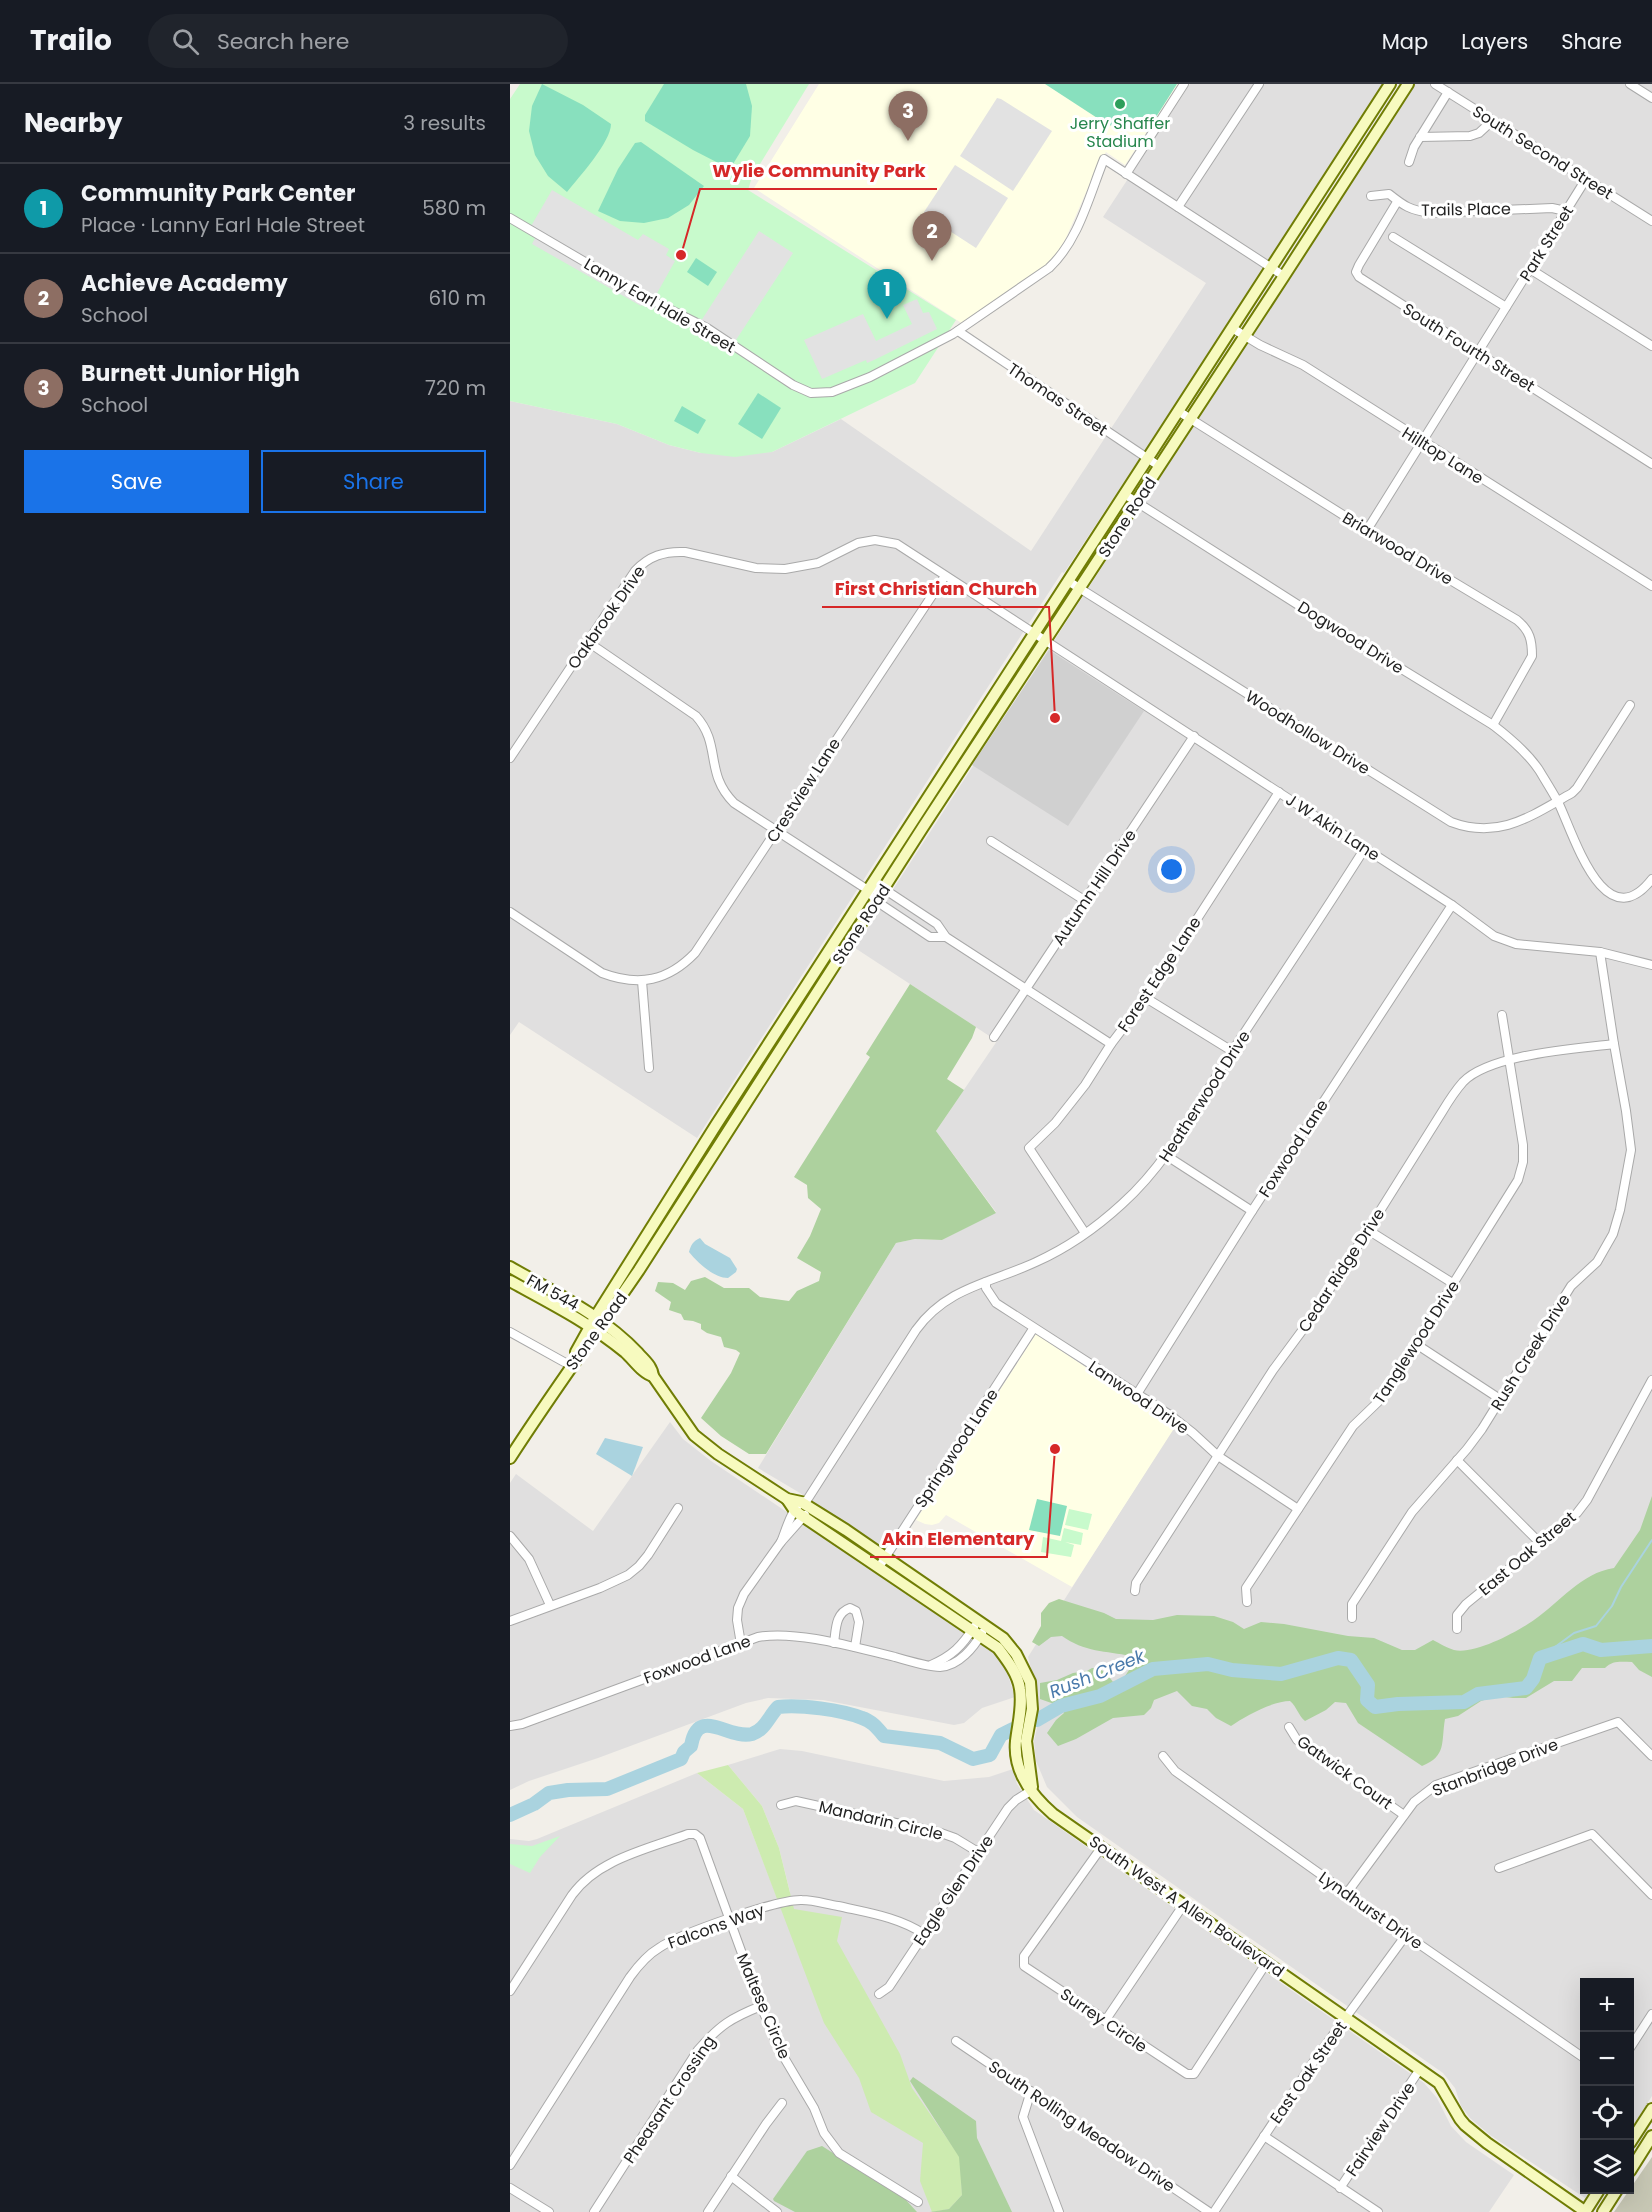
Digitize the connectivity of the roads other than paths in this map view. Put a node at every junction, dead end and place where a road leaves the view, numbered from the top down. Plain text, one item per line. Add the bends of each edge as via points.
1 (1184, 84) edge
2 (1259, 84) edge
3 (1390, 84) edge
4 (1408, 84) edge
5 (1435, 84) edge
6 (1630, 84) edge
7 (1448, 92) junction
8 (1652, 98) edge
9 (1493, 120) junction
10 (1420, 137) junction
11 (1409, 162) dead end
12 (1126, 174) junction
13 (1586, 179) junction
14 (1371, 196) dead end
15 (1397, 202) junction
16 (1178, 207) junction
17 (1566, 211) junction
18 (510, 218) edge
19 (1652, 221) edge
20 (1393, 237) dead end
21 (1271, 268) junction
22 (1530, 269) junction
23 (1284, 276) junction
24 (1506, 307) junction
25 (1232, 328) junction
26 (958, 331) junction
27 (1245, 336) junction
28 (1652, 346) edge
29 (1477, 353) junction
30 (1178, 411) junction
31 (1190, 419) junction
32 (1422, 441) junction
33 (1147, 459) junction
34 (1652, 464) edge
35 (1160, 466) junction
36 (1124, 494) junction
37 (1136, 502) junction
38 (1367, 530) junction
39 (945, 576) junction
40 (1068, 581) junction
41 (1652, 586) edge
42 (1079, 588) junction
43 (1034, 634) junction
44 (1045, 641) junction
45 (588, 642) junction
46 (1630, 705) dead end
47 (1493, 725) junction
48 (1194, 736) junction
49 (510, 758) edge
50 (1279, 792) junction
51 (1557, 801) junction
52 (776, 831) junction
53 (991, 842) dead end
54 (1365, 848) junction
55 (1652, 879) edge
56 (884, 889) junction
57 (868, 891) junction
58 (1084, 900) junction
59 (876, 901) junction
60 (1452, 905) junction
61 (510, 912) edge
62 (946, 937) junction
63 (1600, 952) junction
64 (1652, 965) edge
65 (642, 981) junction
66 (1027, 989) junction
67 (1146, 998) junction
68 (793, 1005) junction
69 (805, 1012) junction
70 (1502, 1015) dead end
71 (994, 1036) dead end
72 (1111, 1044) junction
73 (1614, 1044) junction
74 (1232, 1051) junction
75 (1511, 1059) junction
76 (649, 1068) dead end
77 (1167, 1156) junction
78 (1252, 1211) junction
79 (1368, 1230) junction
80 (649, 1232) junction
81 (1085, 1233) junction
82 (659, 1239) junction
83 (510, 1267) edge
84 (510, 1281) edge
85 (986, 1282) junction
86 (1454, 1284) junction
87 (597, 1323) junction
88 (1034, 1329) junction
89 (510, 1332) edge
90 (1416, 1344) junction
91 (564, 1362) dead end
92 (1652, 1380) edge
93 (1137, 1394) junction
94 (1500, 1400) junction
95 (1218, 1456) junction
96 (510, 1458) edge
97 (1457, 1460) junction
98 (803, 1507) junction
99 (678, 1508) dead end
100 (1298, 1509) junction
101 (510, 1536) edge
102 (1540, 1543) junction
103 (882, 1562) junction
104 (1135, 1591) dead end
105 (1247, 1602) dead end
106 (550, 1605) junction
107 (1352, 1618) dead end
108 (510, 1621) edge
109 (979, 1628) junction
110 (1457, 1629) dead end
111 (834, 1643) junction
112 (741, 1644) junction
113 (855, 1647) junction
114 (510, 1726) edge
115 (1289, 1727) dead end
116 (1163, 1756) dead end
117 (1652, 1756) edge
118 (1032, 1790) junction
119 (781, 1805) dead end
120 (1404, 1815) junction
121 (1101, 1848) junction
122 (978, 1852) junction
123 (1499, 1868) dead end
124 (1347, 1893) junction
125 (1652, 1895) edge
126 (1184, 1904) junction
127 (730, 1919) junction
128 (924, 1934) junction
129 (1406, 1935) junction
130 (1267, 1962) junction
131 (510, 1991) edge
132 (879, 1995) dead end
133 (761, 2006) junction
134 (1652, 2014) edge
135 (1346, 2017) junction
136 (1105, 2021) junction
137 (956, 2041) dead end
138 (1634, 2041) edge
139 (1580, 2055) edge
140 (1420, 2069) junction
141 (1031, 2091) junction
142 (782, 2103) dead end
143 (1652, 2109) edge
144 (1264, 2136) junction
145 (1652, 2136) edge
146 (1631, 2140) edge
147 (1634, 2163) edge
148 (510, 2165) edge
149 (731, 2176) junction
150 (510, 2188) edge
151 (1340, 2188) junction
152 (1596, 2194) edge
153 (1614, 2194) edge
154 (918, 2202) dead end
155 (549, 2212) edge
156 (594, 2212) edge
157 (708, 2212) edge
158 (777, 2212) edge
159 (1059, 2212) edge
160 (1209, 2212) edge
161 (1214, 2212) edge
162 (1378, 2212) edge
163 (1585, 2212) edge
164 (1603, 2212) edge

1 - 12 street
2 - 16 street
3 - 21 main road, Stone Road
4 - 23 main road, Stone Road
5 - 7 street, South Second Street
6 - 8 street
7 - 9 street, South Second Street
7 - 10 street
9 - 10 street via 1470,136
9 - 13 street, South Second Street
10 - 11 street
12 - 16 street
12 - 26 street, Lanny Earl Hale Street via 1104,159 1077,229 1061,256 1027,285
13 - 17 street, Park Street
13 - 19 street, South Second Street
14 - 15 street, Trails Place via 1389,194
15 - 17 street, Trails Place via 1414,211 1430,213 1552,207
15 - 29 street, South Fourth Street via 1356,272 1373,287
16 - 21 street
17 - 22 street, Park Street
18 - 26 street, Lanny Earl Hale Street via 706,328 793,386 811,393 832,392 866,379
20 - 24 street
21 - 23 street
21 - 25 main road, Stone Road
22 - 24 street, Park Street
22 - 28 street
23 - 27 main road, Stone Road
24 - 29 street, Park Street
25 - 27 street, Hilltop Lane
25 - 30 main road, Stone Road
26 - 33 street, Thomas Street
27 - 31 main road, Stone Road
27 - 32 street, Hilltop Lane via 1303,365
29 - 32 street, Park Street
29 - 34 street, South Fourth Street
30 - 31 street, Briarwood Drive
30 - 33 main road, Stone Road
31 - 35 main road, Stone Road
31 - 38 street, Briarwood Drive
32 - 38 street, Park Street
32 - 41 street, Hilltop Lane
33 - 35 street, Thomas Street
33 - 36 main road, Stone Road
35 - 37 main road, Stone Road
36 - 37 street, Dogwood Drive
36 - 40 main road, Stone Road
37 - 42 main road, Stone Road
37 - 47 street, Dogwood Drive
38 - 47 street, Briarwood Drive via 1517,620 1530,634 1532,656
39 - 43 street, Oakbrook Drive
39 - 45 street, Oakbrook Drive via 897,544 876,540 858,543 818,563 785,569 756,568 696,554 657,555 639,566
39 - 52 street, Crestview Lane
40 - 42 street, Woodhollow Drive
40 - 43 main road, Stone Road
42 - 44 main road, Stone Road
42 - 51 street, Woodhollow Drive via 1451,822 1481,830 1498,828
43 - 44 street, J W Akin Lane
43 - 57 main road, Stone Road
44 - 48 street, J W Akin Lane
44 - 56 main road, Stone Road
45 - 49 street, Oakbrook Drive
45 - 52 street via 706,726 720,786 734,802
46 - 51 street, Woodhollow Drive via 1577,788
47 - 51 street, Dogwood Drive via 1529,756
48 - 50 street, J W Akin Lane
48 - 58 street, Autumn Hill Drive
50 - 54 street, J W Akin Lane
50 - 67 street, Forest Edge Lane
51 - 55 street, Dogwood Drive via 1589,870 1603,889 1618,896 1634,896
52 - 57 street
52 - 65 street, Crestview Lane via 696,953 676,970
53 - 58 street
54 - 60 street, J W Akin Lane
54 - 74 street, Heatherwood Drive
56 - 57 street
56 - 59 main road, Stone Road
56 - 62 street via 937,924
57 - 59 street
57 - 68 main road, Stone Road
58 - 66 street, Autumn Hill Drive
59 - 62 street via 930,937
59 - 69 main road, Stone Road
60 - 63 street, J W Akin Lane via 1500,940
60 - 78 street, Foxwood Lane
61 - 65 street via 602,973
62 - 66 street
63 - 64 street, J W Akin Lane
63 - 73 street, Rush Creek Drive
65 - 76 street
66 - 71 street, Autumn Hill Drive
66 - 72 street
67 - 72 street, Forest Edge Lane
67 - 74 street
68 - 69 main road
68 - 80 main road, Stone Road
69 - 82 main road, Stone Road
70 - 75 street, Tanglewood Drive
72 - 81 street, Forest Edge Lane via 1066,1111 1029,1148
73 - 75 street, Cedar Ridge Drive
73 - 94 street, Rush Creek Drive via 1631,1150 1613,1234 1597,1262 1571,1286
74 - 77 street, Heatherwood Drive
75 - 79 street, Cedar Ridge Drive via 1464,1080
75 - 86 street, Tanglewood Drive via 1523,1145 1518,1180
77 - 78 street
77 - 81 street, Heatherwood Drive via 1122,1204
78 - 93 street, Foxwood Lane
79 - 86 street
79 - 95 street, Cedar Ridge Drive
80 - 82 main road
80 - 87 main road, Stone Road
81 - 85 street, Heatherwood Drive via 1061,1250
82 - 87 main road, Stone Road
83 - 87 main road, FM 544
84 - 87 main road, FM 544
85 - 88 street, Lanwood Drive via 996,1303
85 - 98 street, Heatherwood Drive via 950,1297 920,1325
86 - 90 street, Tanglewood Drive
87 - 96 main road, Stone Road
87 - 98 main road via 646,1362 694,1435
88 - 93 street, Lanwood Drive
88 - 103 street, Springwood Lane
89 - 91 street
90 - 94 street
90 - 100 street, Tanglewood Drive via 1378,1402 1353,1426
92 - 102 street, East Oak Street via 1587,1500
93 - 95 street, Lanwood Drive via 1193,1433
94 - 97 street, Rush Creek Drive
95 - 100 street, Lanwood Drive
95 - 104 street, Cedar Ridge Drive via 1136,1583
97 - 102 street
97 - 107 street, Rush Creek Drive via 1412,1512 1352,1604
98 - 103 main road
98 - 112 street, Heatherwood Drive via 744,1594 737,1620
99 - 106 street via 639,1566 600,1588
100 - 105 street, Tanglewood Drive via 1246,1588
101 - 106 street via 529,1559
102 - 110 street, East Oak Street via 1466,1604 1457,1615
103 - 109 main road
106 - 108 street
109 - 113 street, Foxwood Lane via 957,1651 931,1665
109 - 118 main road via 1003,1638 1030,1682 1032,1709 1026,1741
111 - 112 street, Foxwood Lane via 765,1635
111 - 113 street, Foxwood Lane
111 - 113 street via 840,1615 850,1608 856,1611 859,1622
112 - 114 street, Foxwood Lane
115 - 120 street, Gatwick Court via 1297,1740
116 - 124 street, Lyndhurst Drive via 1175,1771
117 - 120 street, Stanbridge Drive via 1618,1722 1436,1785
118 - 121 main road, South West A Allen Boulevard via 1053,1814
118 - 122 street, Eagle Glen Drive via 1008,1808
119 - 122 street, Mandarin Circle via 796,1801 940,1833
120 - 124 street, Stanbridge Drive
121 - 126 main road, South West A Allen Boulevard
121 - 136 street, Surrey Circle via 1023,1962
122 - 128 street, Eagle Glen Drive
123 - 125 street via 1592,1834
124 - 129 street, Lyndhurst Drive
126 - 130 main road, South West A Allen Boulevard
126 - 136 street
127 - 128 street, Falcons Way via 800,1899 890,1917
127 - 131 street, Maltese Circle via 700,1838 688,1834 611,1863 584,1881
127 - 133 street, Maltese Circle
127 - 148 street, Falcons Way via 669,1942 644,1960
128 - 132 street, Eagle Glen Drive via 889,1988
129 - 135 street, East Oak Street
129 - 139 street, Lyndhurst Drive
130 - 135 main road, South West A Allen Boulevard
130 - 136 street, Surrey Circle via 1194,2074 1180,2070
133 - 154 street, Maltese Circle via 779,2049 824,2133 839,2152
133 - 156 street, Pheasant Crossing via 731,2018 698,2050
134 - 138 street
135 - 140 main road, South West A Allen Boulevard
135 - 144 street, East Oak Street
137 - 141 street, South Rolling Meadow Drive
140 - 151 street, Fairview Drive
140 - 163 main road, South West A Allen Boulevard via 1438,2083 1460,2119 1476,2134
141 - 159 street via 1023,2117
141 - 160 street, South Rolling Meadow Drive
142 - 149 street
143 - 146 main road
144 - 151 street
144 - 161 street, East Oak Street
145 - 147 main road
149 - 157 street
149 - 158 street
150 - 155 street
151 - 162 street
152 - 163 main road
153 - 164 main road

